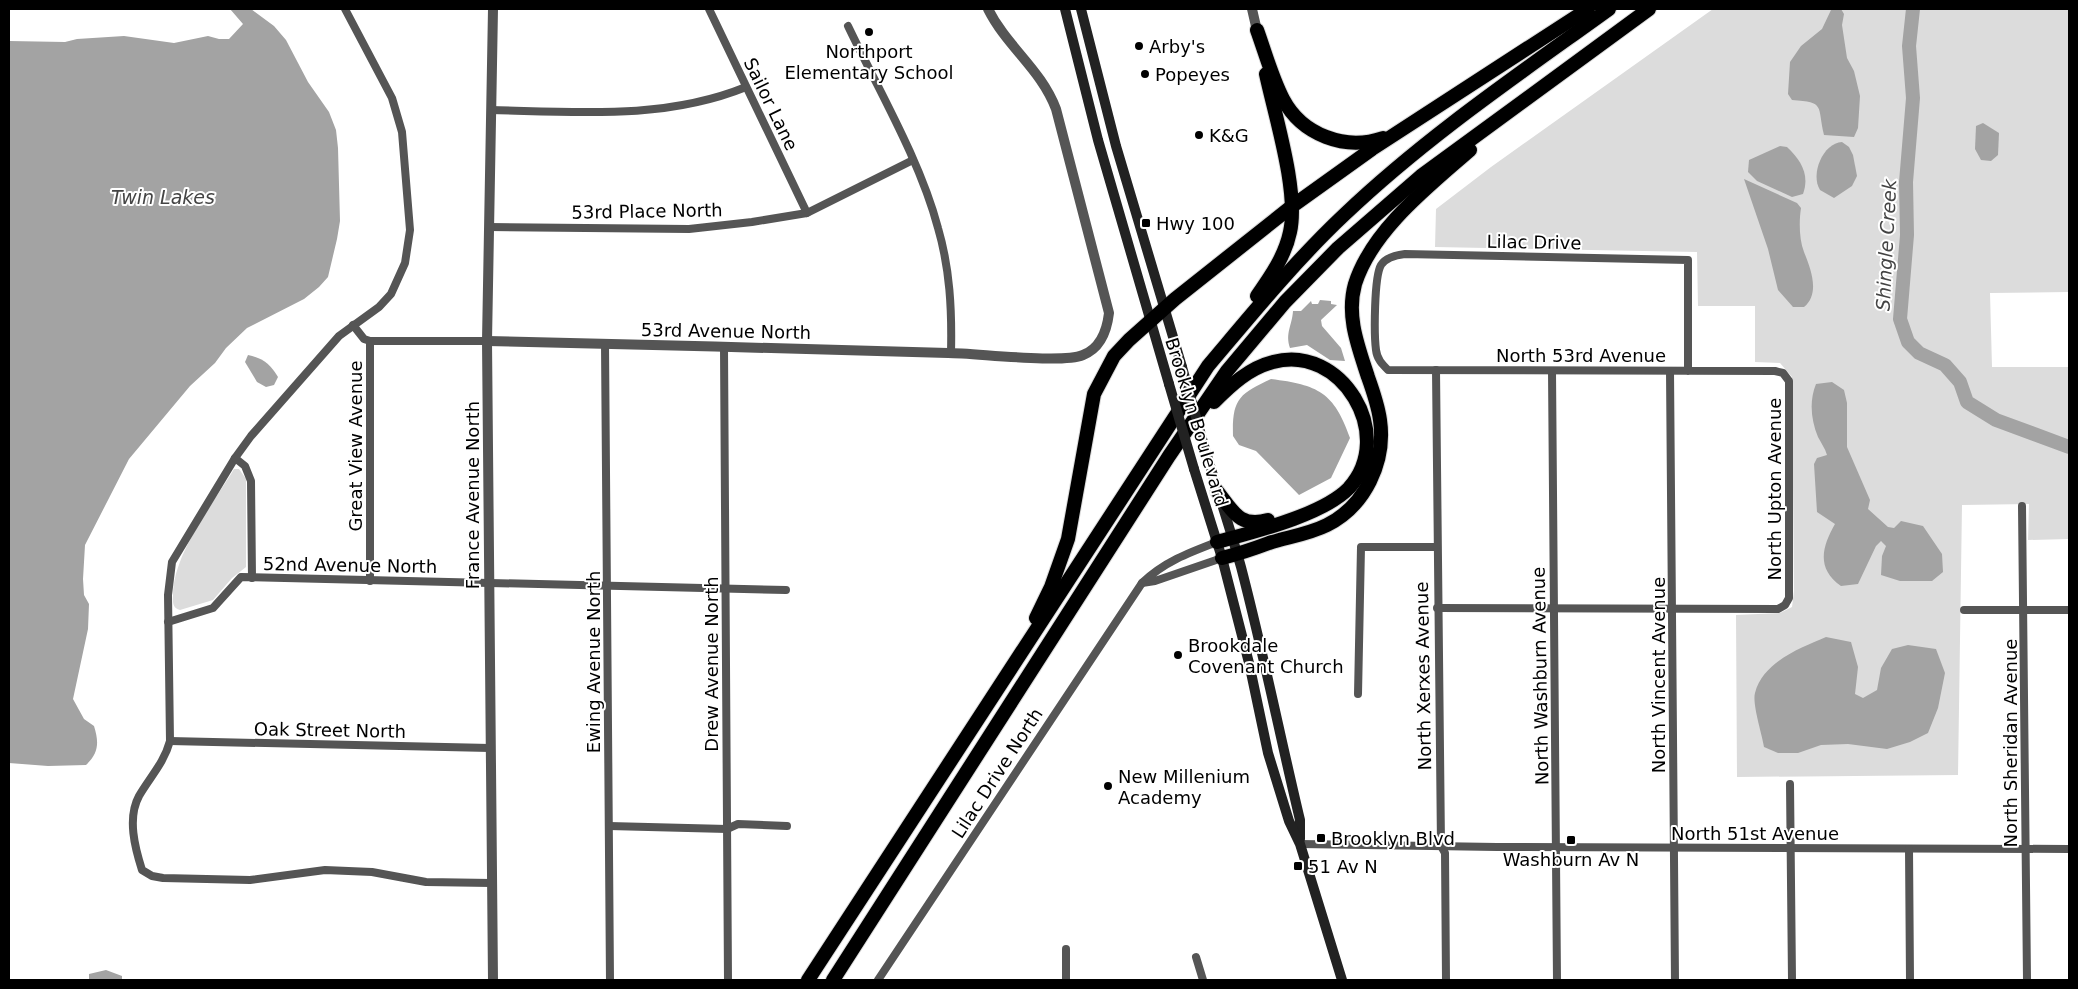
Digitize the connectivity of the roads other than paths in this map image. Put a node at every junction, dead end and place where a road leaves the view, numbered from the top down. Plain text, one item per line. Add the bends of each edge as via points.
1 (345, 9) edge
2 (493, 9) edge
3 (709, 9) edge
4 (988, 9) edge
5 (1065, 9) edge
6 (1081, 9) edge
7 (1252, 9) edge
8 (1588, 9) edge
9 (1609, 9) edge
10 (1649, 9) edge
11 (848, 26) dead end
12 (1257, 30) junction
13 (1266, 74) joint
14 (746, 87) junction
15 (1538, 91) junction
16 (491, 110) junction
17 (1398, 132) junction
18 (913, 160) junction
19 (1291, 207) junction
20 (807, 213) junction
21 (489, 227) junction
22 (1166, 308) junction
23 (1150, 320) junction
24 (353, 325) junction
25 (370, 341) junction
26 (487, 341) junction
27 (605, 344) junction
28 (724, 348) junction
29 (951, 353) junction
30 (1380, 362) joint
31 (1208, 366) junction
32 (1436, 370) junction
33 (1552, 370) junction
34 (1670, 370) junction
35 (1688, 370) junction
36 (1784, 373) joint
37 (1169, 456) junction
38 (235, 458) junction
39 (1218, 491) junction
40 (1329, 503) junction
41 (2022, 506) dead end
42 (1232, 538) junction
43 (1217, 542) junction
44 (1436, 547) junction
45 (1237, 554) junction
46 (1222, 558) junction
47 (252, 578) junction
48 (370, 581) junction
49 (489, 582) junction
50 (1142, 583) junction
51 (608, 586) junction
52 (726, 589) junction
53 (786, 590) dead end
54 (1437, 608) junction
55 (1554, 609) junction
56 (1673, 610) junction
57 (1964, 610) dead end
58 (2024, 610) junction
59 (2069, 610) edge
60 (168, 622) junction
61 (1007, 675) junction
62 (1358, 694) dead end
63 (170, 742) junction
64 (490, 748) junction
65 (1790, 784) dead end
66 (609, 826) junction
67 (788, 826) dead end
68 (727, 829) junction
69 (1300, 844) junction
70 (1441, 846) junction
71 (1557, 847) junction
72 (1673, 847) junction
73 (1790, 848) junction
74 (1909, 849) junction
75 (2026, 849) junction
76 (2069, 849) edge
77 (491, 883) junction
78 (1066, 949) dead end
79 (1196, 957) dead end
80 (493, 980) edge
81 (610, 980) edge
82 (728, 980) edge
83 (808, 980) edge
84 (833, 980) edge
85 (878, 980) edge
86 (1066, 980) edge
87 (1203, 980) edge
88 (1342, 980) edge
89 (1446, 980) edge
90 (1558, 980) edge
91 (1675, 980) edge
92 (1792, 980) edge
93 (1910, 980) edge
94 (2027, 980) edge

1 - 24 street via 398,115 410,230 405,263 391,294 380,307
2 - 16 street, France Avenue North
3 - 14 street, Sailor Lane
4 - 29 street, 53rd Avenue North via 1002,35 1044,84 1058,118 1109,312 1107,328 1100,342 1083,355 1064,358
5 - 23 main road, Brooklyn Boulevard via 1098,140
6 - 22 main road, Brooklyn Boulevard via 1116,146
7 - 12 street
8 - 17 highway
9 - 31 highway via 1452,123 1371,190 1281,279
10 - 15 highway
11 - 18 street
12 - 13 street
12 - 17 highway via 1283,99 1305,125 1326,138 1345,142 1375,140
13 - 19 highway via 1287,172
14 - 16 street via 698,103 639,111
14 - 20 street, Sailor Lane
15 - 37 highway via 1399,194 1312,273 1227,370
15 - 45 highway via 1409,205 1374,248 1358,278 1352,302 1353,326 1381,428 1377,464 1365,490 1346,513 1327,526
16 - 21 street, France Avenue North
17 - 19 highway
18 - 20 street, 53rd Place North
18 - 29 street via 938,227 946,262
19 - 22 highway
19 - 31 highway via 1290,232 1276,268
20 - 21 street, 53rd Place North via 689,229
21 - 26 street, France Avenue North
22 - 23 highway
22 - 39 main road, Brooklyn Boulevard, bridge
23 - 43 main road, Brooklyn Boulevard, bridge
23 - 61 highway via 1114,356 1094,394 1068,539 1047,596
24 - 25 street via 364,339
24 - 38 street via 333,343
25 - 26 street, 53rd Avenue North
25 - 48 street, Great View Avenue
26 - 27 street, 53rd Avenue North
26 - 49 street, France Avenue North
27 - 28 street, 53rd Avenue North
27 - 51 street, Ewing Avenue North
28 - 29 street, 53rd Avenue North
28 - 52 street, Drew Avenue North
30 - 32 street, North 53rd Avenue via 1388,370
30 - 35 street, Lilac Drive via 1376,350 1376,281 1382,264 1393,256 1688,260
31 - 61 highway
32 - 33 street, North 53rd Avenue
32 - 44 street, North Xerxes Avenue
33 - 34 street, North 53rd Avenue
33 - 55 street, North Washburn Avenue
34 - 35 street, North 53rd Avenue
34 - 56 street, North Vincent Avenue
35 - 36 street, North 53rd Avenue
36 - 56 street, North Upton Avenue via 1789,381 1789,598 1778,608
37 - 40 highway via 1214,402 1242,376 1272,362 1290,359 1311,362 1346,383 1360,406 1365,424 1365,449 1360,471 1349,487
37 - 84 highway
38 - 47 street via 250,472
38 - 60 street via 172,562
39 - 40 highway via 1236,514 1250,523
39 - 42 main road, Brooklyn Boulevard
40 - 42 highway
41 - 58 street, North Sheridan Avenue
42 - 43 highway
42 - 45 main road, Brooklyn Boulevard
43 - 46 main road, Brooklyn Boulevard
43 - 50 street, Lilac Drive North via 1179,556 1155,570
44 - 54 street, North Xerxes Avenue
44 - 62 street via 1361,548
45 - 46 highway
45 - 69 main road, Brooklyn Boulevard via 1300,820
46 - 50 street
46 - 69 main road, Brooklyn Boulevard via 1268,753
47 - 48 street, 52nd Avenue North
47 - 60 street, 52nd Avenue North via 241,578 213,608
48 - 49 street, 52nd Avenue North
49 - 51 street, 52nd Avenue North
49 - 64 street, France Avenue North
50 - 85 street, Lilac Drive North
51 - 52 street, 52nd Avenue North
51 - 66 street, Ewing Avenue North
52 - 53 street, 52nd Avenue North
52 - 68 street, Drew Avenue North
54 - 55 street
54 - 70 street, North Xerxes Avenue
55 - 56 street
55 - 71 street, North Washburn Avenue
56 - 72 street, North Vincent Avenue
57 - 58 street
58 - 59 street
58 - 75 street, North Sheridan Avenue
60 - 63 street
61 - 83 highway
63 - 64 street, Oak Street North
63 - 77 street via 166,757 138,798 134,819 135,846 142,870 152,876 250,880 325,870 372,872 426,882
64 - 77 street, France Avenue North
65 - 73 street
66 - 68 street
66 - 81 street, Ewing Avenue North
67 - 68 street via 738,824
68 - 82 street, Drew Avenue North
69 - 70 street, North 51st Avenue
69 - 88 main road, Brooklyn Boulevard
70 - 71 street, North 51st Avenue
70 - 89 street, North Xerxes Avenue via 1445,853
71 - 72 street, North 51st Avenue
71 - 90 street, North Washburn Avenue
72 - 73 street, North 51st Avenue
72 - 91 street, North Vincent Avenue
73 - 74 street, North 51st Avenue
73 - 92 street
74 - 75 street, North 51st Avenue
74 - 93 street
75 - 76 street, North 51st Avenue
75 - 94 street, North Sheridan Avenue
77 - 80 street, France Avenue North
78 - 86 street
79 - 87 street

